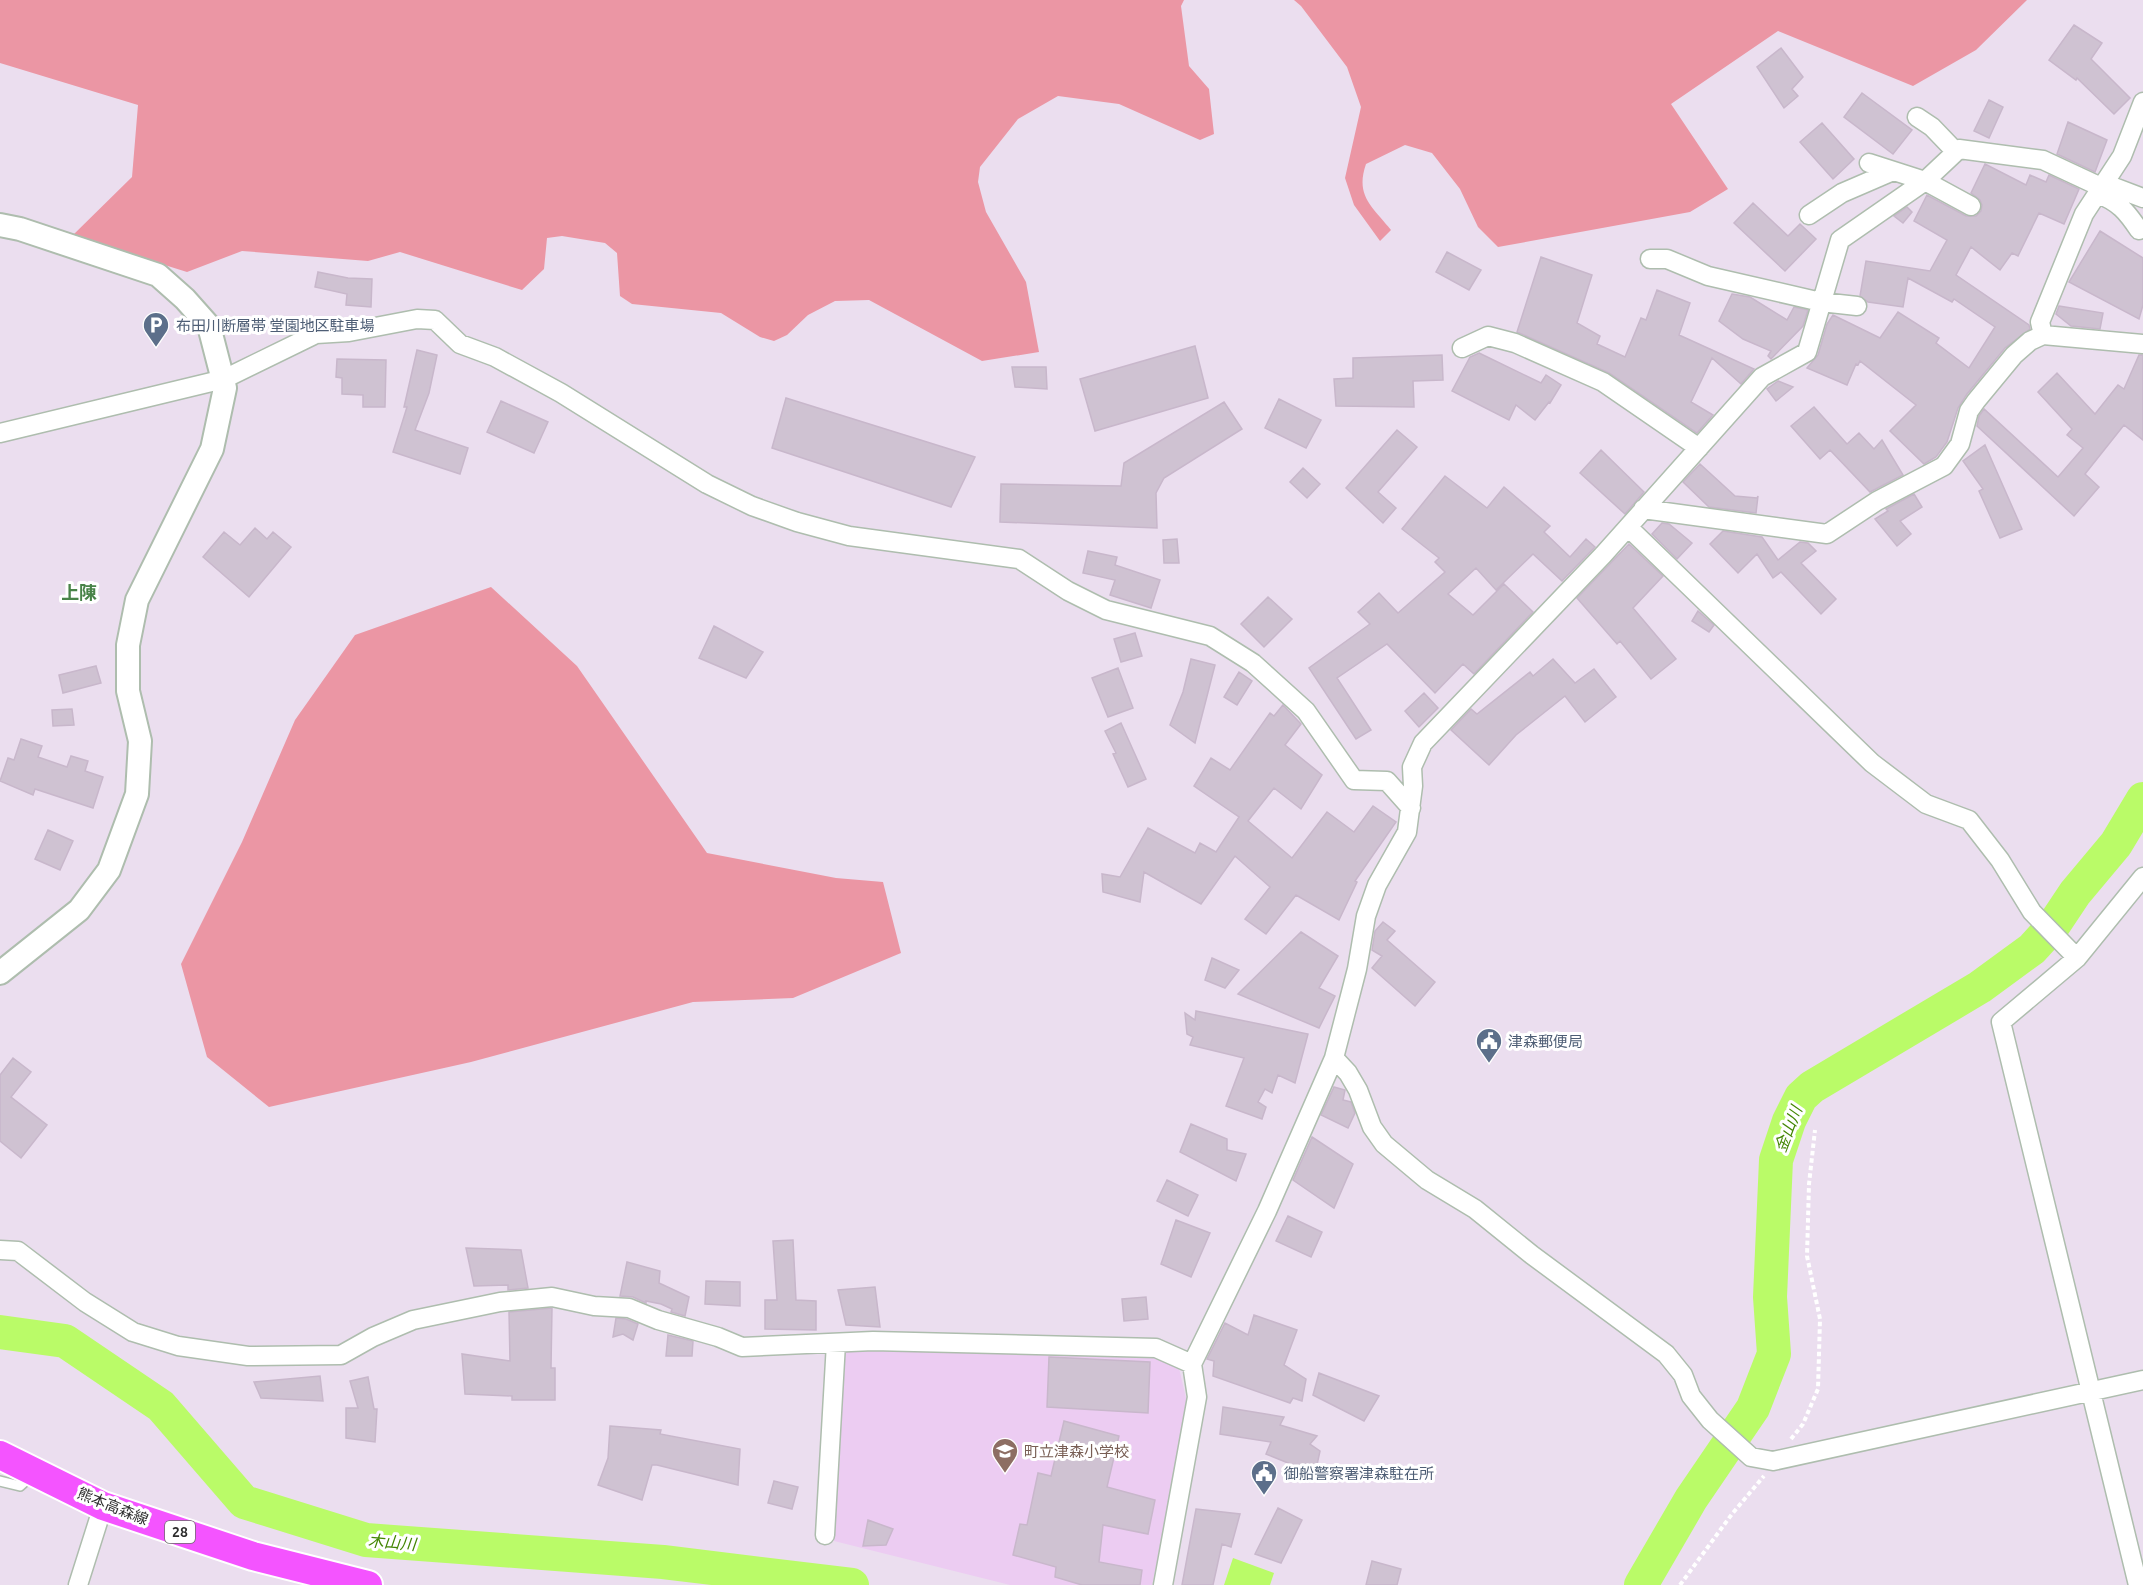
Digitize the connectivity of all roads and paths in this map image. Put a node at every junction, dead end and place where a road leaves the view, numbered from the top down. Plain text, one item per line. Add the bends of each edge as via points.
1 (2143, 102) edge
2 (1917, 117) dead end
3 (1956, 152) junction
4 (1869, 163) dead end
5 (1893, 171) junction
6 (1925, 181) junction
7 (2102, 189) junction
8 (2143, 198) edge
9 (1971, 206) dead end
10 (1809, 215) dead end
11 (0, 225) edge
12 (2139, 230) dead end
13 (1650, 259) dead end
14 (1821, 302) junction
15 (1857, 306) dead end
16 (2043, 335) junction
17 (2143, 344) edge
18 (1462, 348) dead end
19 (224, 379) junction
20 (0, 433) edge
21 (1699, 448) junction
22 (1643, 509) junction
23 (1628, 527) junction
24 (1411, 808) junction
25 (2143, 877) edge
26 (2071, 953) junction
27 (0, 973) edge
28 (1334, 1058) junction
29 (1815, 1130) dead end
30 (0, 1251) edge
31 (836, 1343) junction
32 (1192, 1364) junction
33 (2143, 1380) edge
34 (2091, 1393) junction
35 (0, 1455) edge
36 (1773, 1461) junction
37 (35, 1472) junction
38 (0, 1481) edge
39 (103, 1506) junction
40 (825, 1535) dead end
41 (78, 1585) edge
42 (368, 1585) edge
43 (1163, 1585) edge
44 (1680, 1585) edge
45 (2138, 1585) edge

1 - 7 street via 2122,156
2 - 3 street
3 - 6 street
3 - 7 street via 1959,149 2043,160
4 - 5 street
5 - 6 street
5 - 10 street via 1842,193
6 - 9 street
6 - 14 street via 1839,240
7 - 8 street
7 - 12 street via 2125,209
7 - 16 street via 2084,214 2040,322
11 - 19 street via 158,275 209,326
13 - 14 street via 1667,259 1708,276
14 - 15 street
14 - 21 street via 1807,352 1762,377
16 - 17 street
16 - 22 street via 2014,355 1976,401 1969,411 1960,444 1944,466 1877,501 1827,534
18 - 21 street via 1488,336 1515,343 1603,382
19 - 20 street
19 - 24 street via 316,334 417,319 435,320 460,344 495,357 561,393 707,484 752,506 849,536 1019,559 1106,610 1210,636 1253,663 1306,711 1354,780 1387,781
19 - 27 street via 212,449 137,600 128,645 128,691 140,741 137,794 109,870 79,910
21 - 22 street
22 - 23 street
23 - 24 street via 1423,743 1412,766
23 - 26 street via 1872,763 1926,804 1969,820 2032,912
24 - 28 street via 1407,832 1377,885 1365,916 1357,969
25 - 26 street
26 - 34 street via 2001,1022
28 - 32 street via 1267,1211
28 - 36 street via 1358,1090 1372,1127 1384,1144 1427,1180 1475,1209 1666,1354 1710,1420 1751,1457
29 - 36 path via 1807,1256 1820,1320 1818,1389 1803,1424
30 - 31 street via 18,1251 132,1332 178,1346 248,1356 341,1355 413,1320 500,1302 552,1297 629,1308 742,1347
31 - 32 street via 1156,1348
31 - 40 street
32 - 43 street via 1197,1397
33 - 34 street
34 - 36 street
34 - 45 street
35 - 37 main road, 熊本高森線 / 28
36 - 44 path
37 - 38 lane via 20,1486
37 - 39 main road, 熊本高森線 / 28
39 - 41 street
39 - 42 main road, 熊本高森線 / 28 via 252,1556

